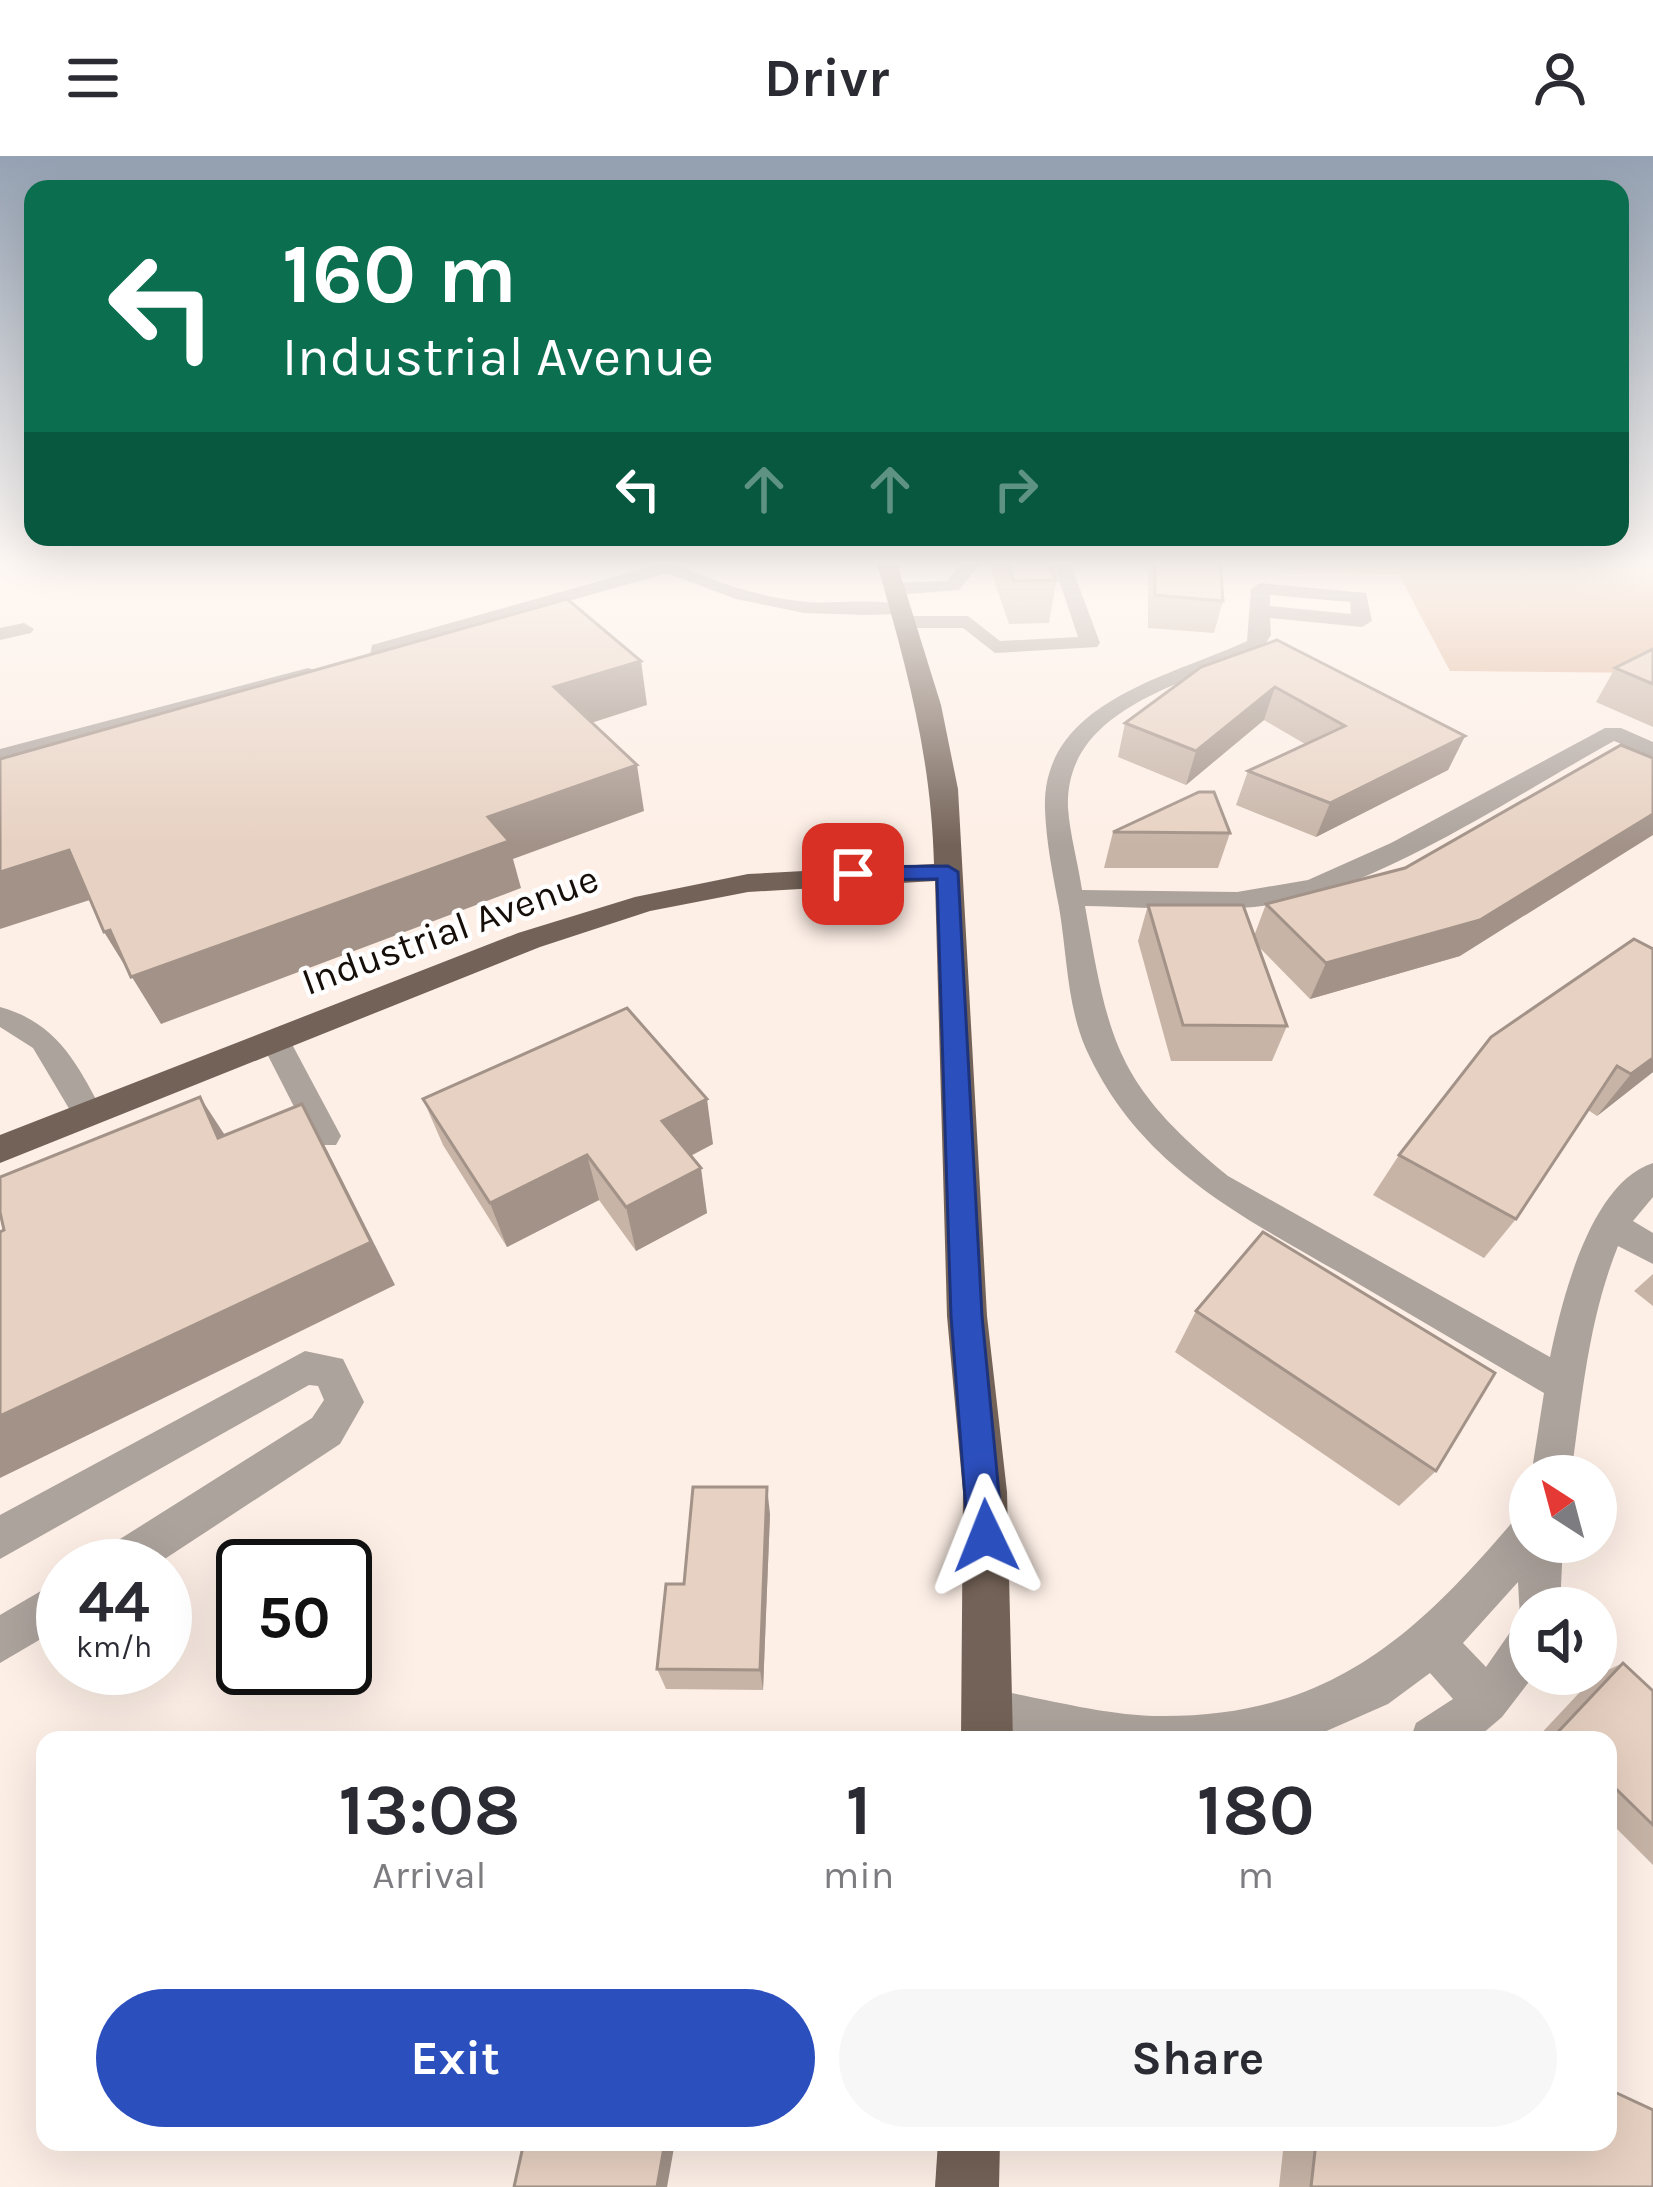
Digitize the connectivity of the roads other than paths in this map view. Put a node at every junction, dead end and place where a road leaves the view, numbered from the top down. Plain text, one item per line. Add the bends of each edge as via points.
1 (379, 655) edge
2 (441, 655) edge
3 (913, 655) edge
4 (1230, 655) edge
5 (1653, 750) edge
6 (0, 756) edge
7 (0, 779) edge
8 (948, 872) junction
9 (1070, 898) junction
10 (0, 1017) edge
11 (275, 1040) junction
12 (88, 1114) junction
13 (326, 1136) dead end
14 (0, 1149) edge
15 (1653, 1176) edge
16 (1611, 1225) junction
17 (1653, 1250) edge
18 (1567, 1387) junction
19 (1555, 1455) edge
20 (0, 1538) edge
21 (158, 1539) edge
22 (1509, 1560) edge
23 (36, 1617) edge
24 (0, 1640) edge
25 (1433, 1644) junction
26 (1509, 1675) edge
27 (1486, 1701) junction
28 (988, 1726) edge
29 (1048, 1731) edge
30 (1292, 1731) edge
31 (1445, 1731) edge
32 (969, 2151) edge
33 (967, 2187) edge

1 - 2 street via 390,664
3 - 8 main road via 945,789
4 - 9 street via 1134,693 1079,739 1055,806
5 - 9 street via 1613,733 1583,759 1314,887 1237,900
6 - 7 street via 297,674 311,679 285,700
8 - 11 main road, Industrial Avenue via 748,883 645,904 529,940
8 - 28 main road via 967,1316 985,1492
9 - 18 street via 1099,1047 1135,1108 1182,1158 1252,1208
10 - 12 street via 32,1027
11 - 12 main road, Industrial Avenue
11 - 13 street
12 - 14 main road, Industrial Avenue
15 - 16 street
16 - 17 street
16 - 18 street via 1591,1264
18 - 19 street
20 - 21 street via 305,1368 330,1371 345,1402 326,1431
22 - 25 street
23 - 24 street
25 - 27 street
25 - 30 street via 1389,1679
26 - 27 street
27 - 31 street
28 - 29 street
32 - 33 main road

